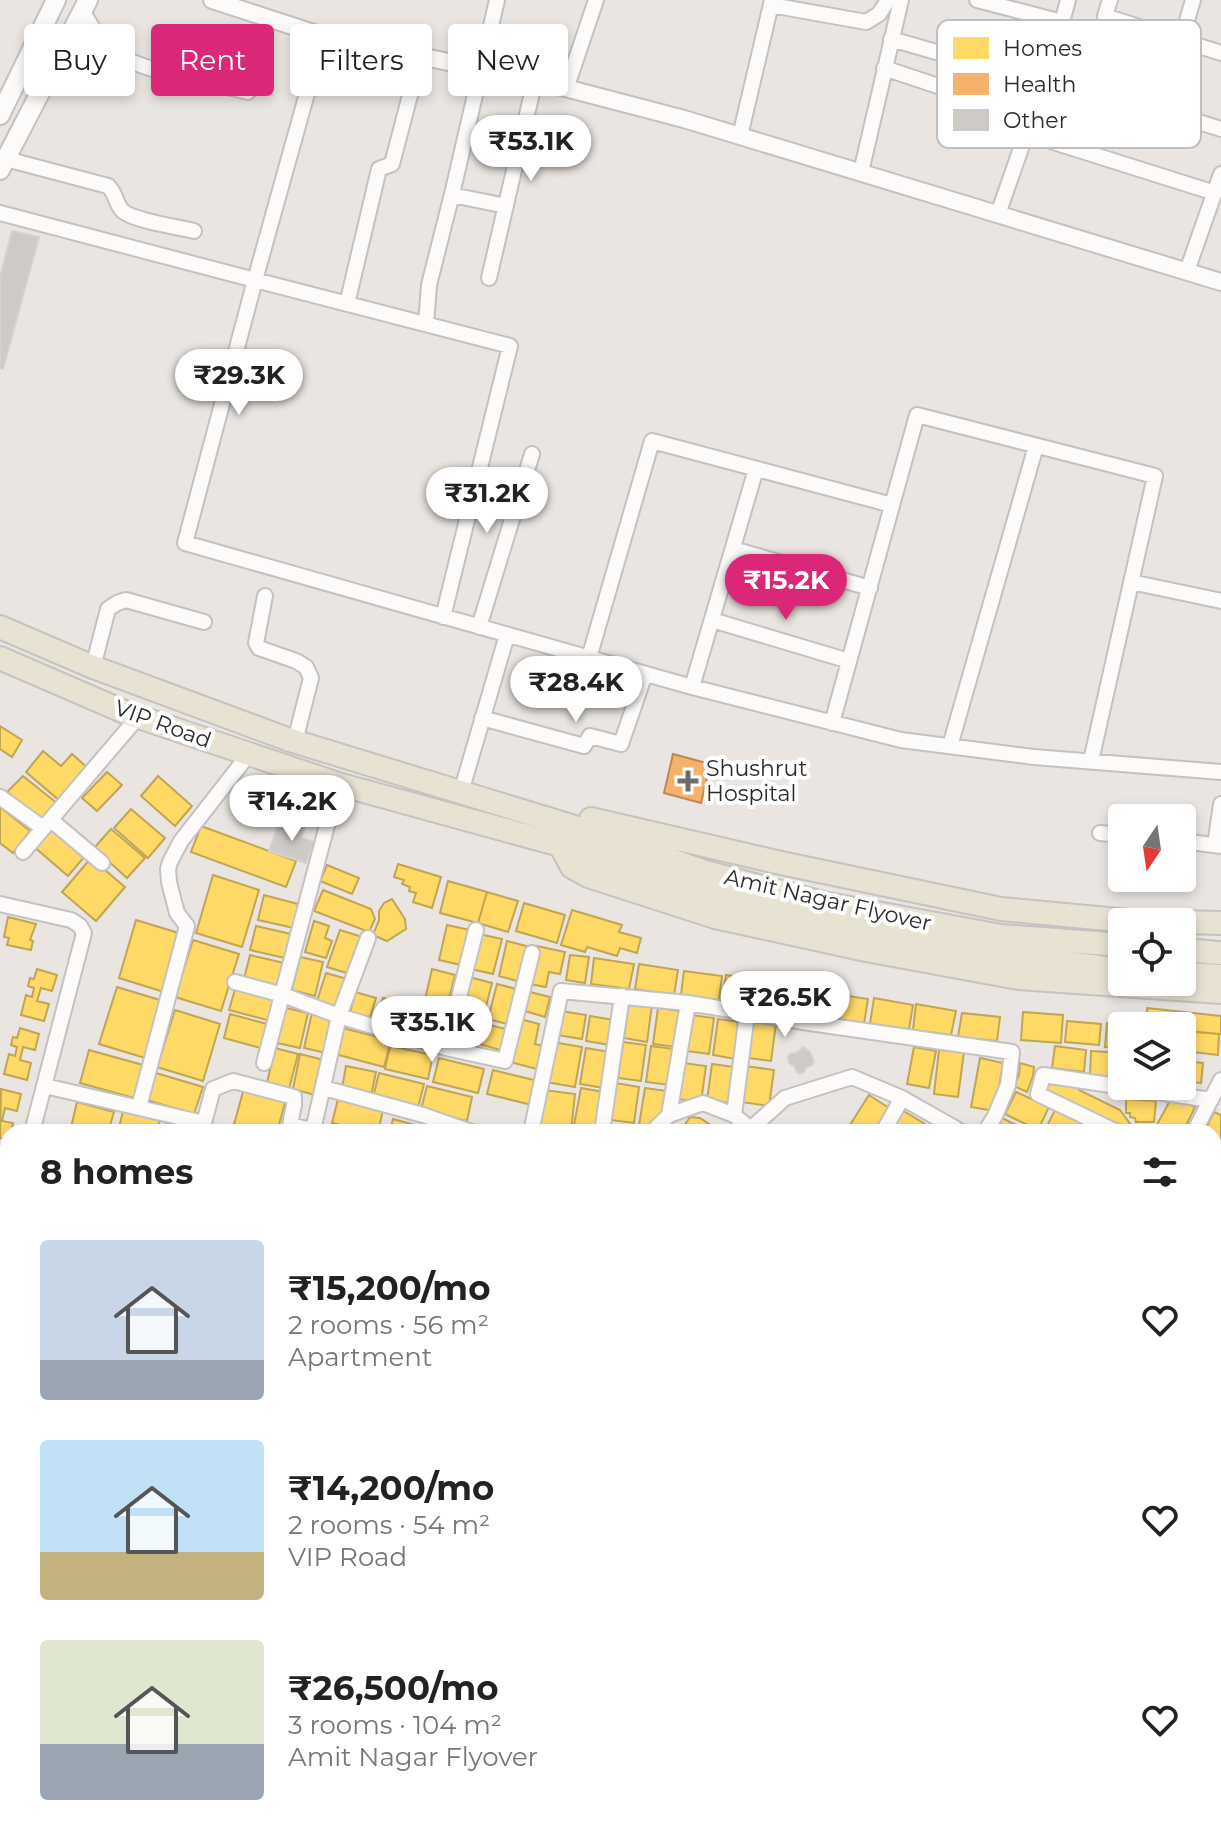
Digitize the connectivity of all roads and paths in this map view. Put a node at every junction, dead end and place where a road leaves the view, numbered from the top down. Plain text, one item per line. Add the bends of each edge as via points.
1 (56, 0) edge
2 (212, 0) edge
3 (497, 0) edge
4 (596, 0) edge
5 (888, 0) edge
6 (901, 0) edge
7 (977, 0) edge
8 (1068, 0) edge
9 (1110, 0) edge
10 (1193, 0) edge
11 (772, 3) edge
12 (85, 6) edge
13 (1054, 20) edge
14 (1063, 20) edge
15 (1117, 20) edge
16 (1187, 20) edge
17 (491, 24) edge
18 (290, 25) edge
19 (891, 39) junction
20 (1201, 47) edge
21 (937, 51) edge
22 (1221, 53) edge
23 (151, 68) edge
24 (884, 68) junction
25 (568, 83) edge
26 (937, 86) edge
27 (568, 90) edge
28 (306, 96) edge
29 (410, 96) edge
30 (475, 96) edge
31 (531, 96) edge
32 (0, 115) edge
33 (1201, 123) edge
34 (1221, 129) edge
35 (740, 136) junction
36 (1020, 148) edge
37 (1072, 148) edge
38 (3, 165) edge
39 (861, 172) junction
40 (1221, 174) edge
41 (1215, 193) junction
42 (452, 195) junction
43 (506, 206) junction
44 (0, 213) edge
45 (998, 214) junction
46 (194, 231) dead end
47 (1187, 271) junction
48 (489, 278) dead end
49 (255, 280) junction
50 (1221, 282) edge
51 (347, 304) junction
52 (426, 324) junction
53 (1036, 446) junction
54 (532, 454) dead end
55 (756, 469) junction
56 (892, 505) junction
57 (733, 549) junction
58 (1131, 582) junction
59 (870, 588) junction
60 (265, 596) dead end
61 (1221, 601) edge
62 (443, 617) junction
63 (712, 620) junction
64 (204, 622) dead end
65 (0, 627) edge
66 (479, 627) junction
67 (507, 635) junction
68 (0, 658) edge
69 (589, 658) junction
70 (849, 661) junction
71 (93, 667) junction
72 (645, 674) junction
73 (692, 687) junction
74 (138, 717) junction
75 (482, 718) junction
76 (832, 723) junction
77 (295, 741) junction
78 (950, 746) junction
79 (249, 754) junction
80 (1091, 761) junction
81 (1221, 772) edge
82 (338, 784) junction
83 (461, 792) junction
84 (0, 797) edge
85 (1221, 804) edge
86 (542, 818) junction
87 (47, 824) junction
88 (1100, 833) dead end
89 (1108, 834) edge
90 (1196, 843) edge
91 (560, 845) junction
92 (1218, 845) edge
93 (598, 846) junction
94 (23, 852) dead end
95 (102, 863) dead end
96 (0, 904) edge
97 (1108, 919) edge
98 (1196, 922) edge
99 (1221, 923) edge
100 (476, 930) dead end
101 (368, 938) dead end
102 (1108, 944) edge
103 (1196, 951) edge
104 (532, 953) dead end
105 (1221, 953) edge
106 (1108, 968) edge
107 (1196, 975) edge
108 (1221, 976) edge
109 (235, 982) dead end
110 (1221, 992) edge
111 (283, 995) junction
112 (622, 996) junction
113 (688, 1003) junction
114 (747, 1014) junction
115 (339, 1016) junction
116 (446, 1048) junction
117 (264, 1063) dead end
118 (1221, 1080) edge
119 (45, 1086) junction
120 (324, 1088) junction
121 (902, 1098) junction
122 (1211, 1100) junction
123 (139, 1107) junction
124 (423, 1115) junction
125 (669, 1115) junction
126 (734, 1115) junction
127 (34, 1124) edge
128 (290, 1124) edge
129 (315, 1124) edge
130 (421, 1124) edge
131 (449, 1124) edge
132 (533, 1124) edge
133 (603, 1124) edge
134 (660, 1124) edge
135 (743, 1124) edge
136 (757, 1124) edge
137 (887, 1124) edge
138 (945, 1124) edge
139 (990, 1124) edge
140 (1100, 1124) edge
141 (1198, 1124) edge

1 - 32 main road
2 - 18 street
3 - 17 street
4 - 25 street
5 - 11 street via 866,22
6 - 19 street
7 - 13 street
8 - 14 street
9 - 15 street via 1105,16
10 - 16 street
11 - 35 street
12 - 23 street via 106,47
12 - 38 main road
19 - 21 street
19 - 24 street
20 - 22 street
24 - 26 street
24 - 39 street
27 - 35 street
28 - 49 street
29 - 51 street via 392,164 379,169
30 - 42 street
31 - 43 street
33 - 34 street
35 - 39 street
36 - 45 street
37 - 41 street
38 - 46 street via 108,186 127,215
39 - 45 street
40 - 41 street
41 - 47 street
42 - 43 street
42 - 52 street via 429,285
43 - 48 street
44 - 49 street
45 - 47 street
47 - 50 street
49 - 51 street
49 - 62 street via 185,543
51 - 52 street
52 - 62 street via 510,346
53 - 56 street via 917,415
53 - 58 street via 1155,476
53 - 78 street
54 - 66 street
55 - 56 street
55 - 57 street
55 - 69 street via 652,441
56 - 59 street
57 - 59 street
57 - 63 street
58 - 61 street
58 - 80 street
59 - 70 street
60 - 77 street via 256,643 306,667 311,678
62 - 66 street
63 - 70 street
63 - 73 street
64 - 71 street via 126,600 117,603 108,609
65 - 71 main road, VIP Road
66 - 67 street
67 - 69 street
67 - 75 street
68 - 74 main road, VIP Road
69 - 72 street
70 - 76 street
71 - 77 main road, VIP Road
72 - 73 street
72 - 75 street via 621,744 590,736 584,746
73 - 76 street
74 - 79 main road, VIP Road
74 - 87 street
75 - 83 street
76 - 78 street
77 - 83 main road, VIP Road
78 - 80 street
79 - 82 main road, VIP Road
79 - 123 street via 181,841 168,869 177,913 187,926
80 - 81 street
82 - 91 main road, VIP Road
82 - 111 street
83 - 86 main road, VIP Road
84 - 87 street
85 - 92 street
86 - 93 main road, Amit Nagar Flyover
86 - 97 main road via 575,815 1001,909
87 - 94 street
87 - 95 street
88 - 89 street
90 - 92 street
91 - 93 main road, Amit Nagar Flyover
91 - 110 main road via 572,867 588,876 715,917 1018,978
93 - 102 main road, Amit Nagar Flyover via 823,903 1001,936
93 - 106 main road, Amit Nagar Flyover via 706,892 814,919 995,954
96 - 119 street via 71,920 84,933
98 - 99 main road
100 - 116 street
101 - 115 street
103 - 105 main road
104 - 116 street via 505,1061
107 - 108 main road
109 - 111 street
111 - 115 street
111 - 117 street
112 - 113 street
112 - 132 street via 561,991
112 - 133 street
113 - 114 street
113 - 125 street
114 - 126 street
114 - 139 street via 1012,1052 1008,1085
115 - 116 street
115 - 120 street
118 - 122 street
119 - 123 street
119 - 127 street
120 - 124 street
120 - 129 street
121 - 136 street via 852,1077 785,1098
121 - 137 street
121 - 138 street
122 - 140 street via 1043,1075 1038,1094
122 - 141 street
123 - 128 street via 204,1123 213,1089 233,1081 294,1097
124 - 130 street
124 - 131 street
125 - 126 street via 703,1103
125 - 134 street
126 - 135 street

